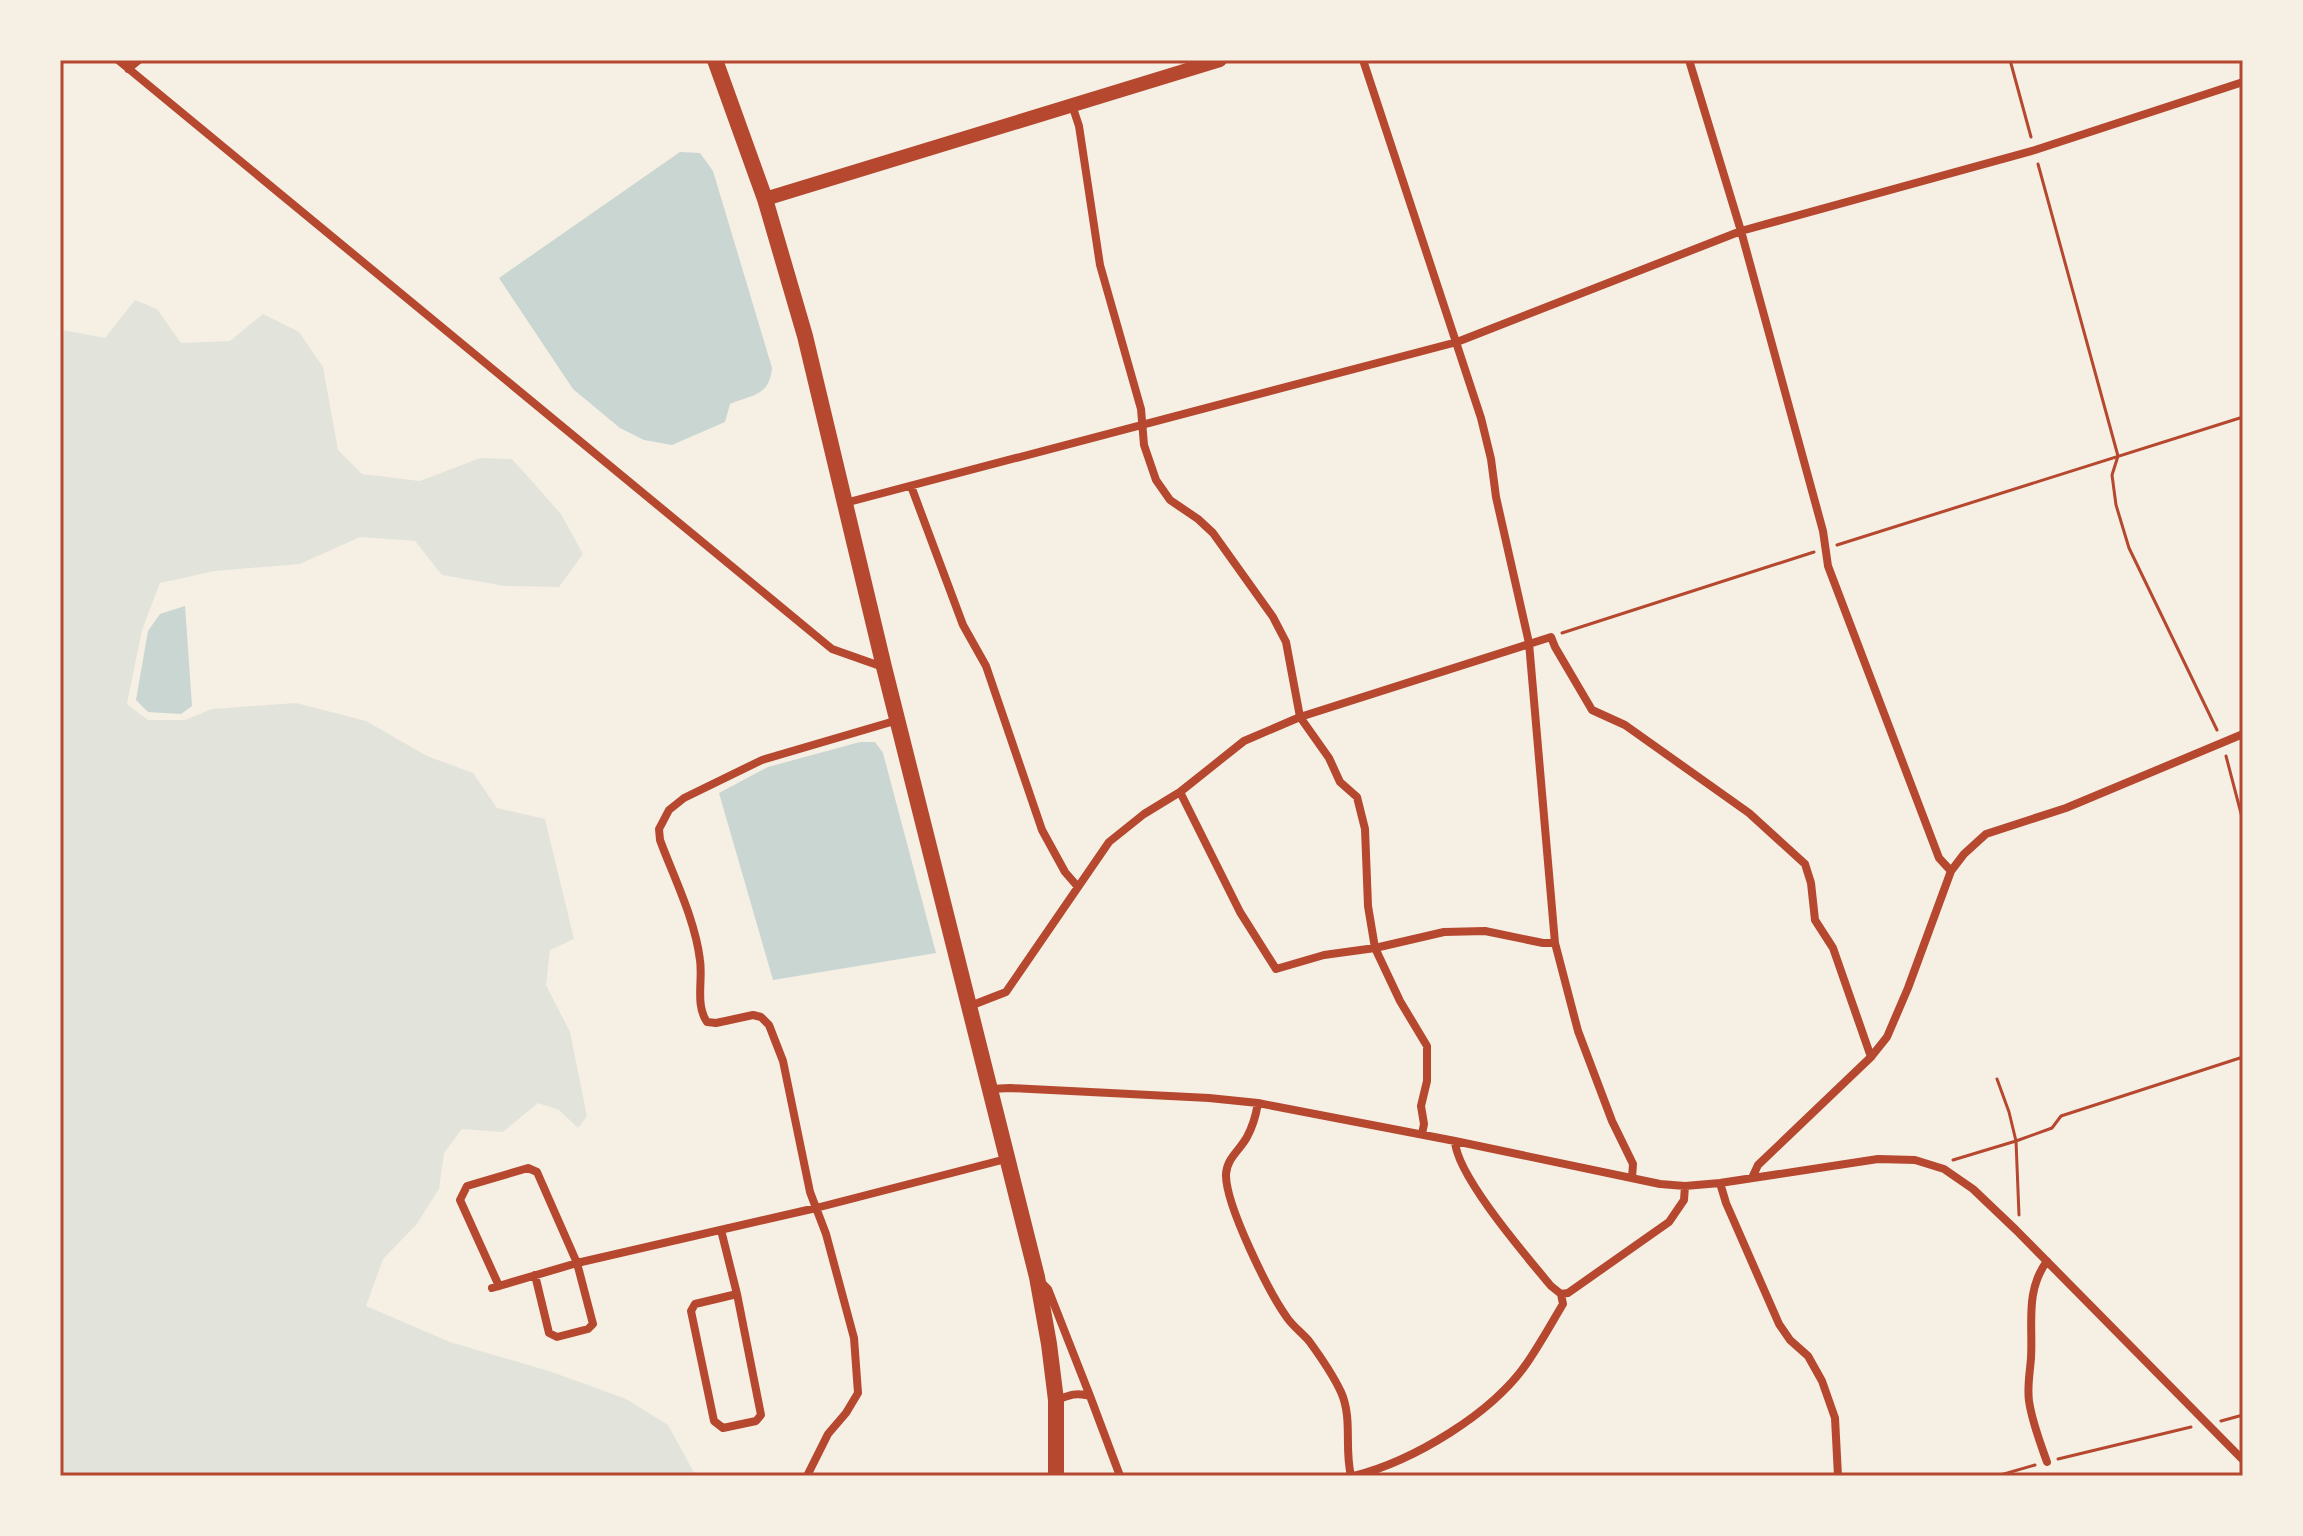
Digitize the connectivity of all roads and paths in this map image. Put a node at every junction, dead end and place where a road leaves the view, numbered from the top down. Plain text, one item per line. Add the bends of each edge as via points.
1 (118, 60) edge
2 (139, 60) edge
3 (715, 60) edge
4 (1220, 60) edge
5 (1363, 60) edge
6 (1689, 60) edge
7 (2010, 60) edge
8 (128, 69) junction
9 (2243, 82) edge
10 (1072, 105) junction
11 (2035, 150) junction
12 (765, 199) junction
13 (1741, 231) junction
14 (1457, 342) junction
15 (2243, 417) edge
16 (1142, 425) junction
17 (2118, 456) junction
18 (911, 486) junction
19 (845, 503) junction
20 (1825, 548) junction
21 (1551, 637) junction
22 (1529, 643) junction
23 (884, 667) junction
24 (1300, 717) junction
25 (898, 719) junction
26 (2243, 734) edge
27 (2222, 741) junction
28 (1180, 792) junction
29 (2243, 821) edge
30 (1951, 871) junction
31 (1078, 887) junction
32 (1555, 943) junction
33 (1375, 948) junction
34 (970, 1006) junction
35 (1871, 1057) junction
36 (2243, 1057) edge
37 (1997, 1079) dead end
38 (989, 1089) junction
39 (1258, 1103) junction
40 (1422, 1134) junction
41 (1455, 1141) junction
42 (2016, 1141) junction
43 (1006, 1159) junction
44 (1944, 1169) junction
45 (1632, 1178) junction
46 (1752, 1178) junction
47 (1720, 1183) junction
48 (1685, 1186) junction
49 (816, 1208) junction
50 (721, 1230) junction
51 (2016, 1230) junction
52 (2047, 1261) junction
53 (577, 1263) junction
54 (535, 1275) junction
55 (1037, 1277) junction
56 (737, 1294) junction
57 (1561, 1294) junction
58 (1090, 1396) junction
59 (1056, 1400) junction
60 (2243, 1415) edge
61 (2204, 1422) junction
62 (2243, 1460) edge
63 (2047, 1462) junction
64 (807, 1476) edge
65 (1056, 1476) edge
66 (1120, 1476) edge
67 (1355, 1476) edge
68 (1838, 1476) edge
69 (1997, 1476) edge

1 - 8 street
2 - 8 street
3 - 12 main road
4 - 10 main road
5 - 14 street
6 - 13 street
7 - 11 path
8 - 23 street via 832,649
9 - 11 street
10 - 12 main road
10 - 16 street via 1100,265
11 - 13 street
11 - 17 path
12 - 19 main road
13 - 14 street
13 - 20 street
14 - 16 street
14 - 22 street via 1491,459
15 - 17 path
16 - 18 street
16 - 24 street via 1156,480 1170,500 1213,533 1273,617 1286,642
17 - 20 path
17 - 27 path via 2112,475 2129,548
18 - 19 street
18 - 31 street via 963,625 986,666 1042,830
19 - 23 main road
20 - 21 path
20 - 30 street via 1939,858
21 - 22 street
21 - 35 street via 1592,710 1625,725 1749,813 1805,864 1815,920 1833,948
22 - 24 street
22 - 32 street
23 - 25 main road
24 - 28 street via 1244,741
24 - 33 street via 1340,782 1357,797 1365,829
25 - 34 main road
25 - 49 street via 762,760 684,798 669,810 659,829 697,943 702,1014 707,1022 716,1023 753,1015 769,1025 783,1061
26 - 27 street
27 - 29 path
27 - 30 street via 2066,808 1986,834
28 - 31 street via 1109,842
28 - 33 street via 1240,912 1276,969
30 - 35 street via 1903,1000 1887,1037
31 - 34 street via 1006,992
32 - 33 street via 1485,931 1444,932
32 - 45 street via 1578,1031 1633,1164
33 - 40 street via 1427,1046
34 - 38 main road
35 - 46 street via 1758,1165
36 - 42 path via 2061,1116 2052,1128
37 - 42 path
38 - 39 street
38 - 43 main road
39 - 40 street
39 - 67 street via 1246,1140 1229,1161 1229,1194 1280,1308 1340,1391 1348,1413 1347,1460
40 - 41 street
41 - 45 street
41 - 57 street via 1455,1152 1486,1204
42 - 44 path via 1954,1159
42 - 51 path
43 - 49 street
43 - 55 main road
44 - 46 street via 1915,1160 1878,1159
44 - 51 street
45 - 48 street
46 - 47 street
47 - 48 street
47 - 68 street via 1779,1324 1822,1381 1835,1418
48 - 57 street via 1684,1200 1669,1222
49 - 50 street
49 - 64 street via 854,1338 858,1393 828,1434
50 - 53 street
50 - 56 street
51 - 52 street
52 - 61 street
52 - 63 street via 2038,1273 2030,1308 2028,1389
53 - 54 street
53 - 54 street via 593,1324 588,1329 557,1337 549,1333
53 - 54 street via 537,1172 528,1168 467,1186 460,1200 496,1287
55 - 58 street via 1048,1289
55 - 59 main road
56 - 56 street via 695,1304 691,1311 714,1421 723,1428 756,1421 761,1415
57 - 67 street via 1563,1304 1526,1365 1483,1408 1416,1453
58 - 59 street via 1071,1394
58 - 66 street
59 - 65 main road
60 - 61 path
61 - 62 street
61 - 63 path
63 - 69 path

